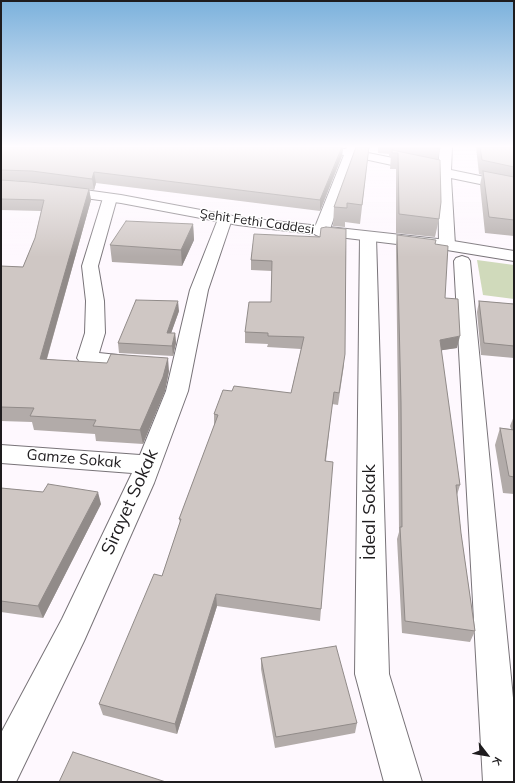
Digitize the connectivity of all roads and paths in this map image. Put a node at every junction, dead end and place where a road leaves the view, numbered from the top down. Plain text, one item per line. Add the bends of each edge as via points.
1 (339, 184) edge
2 (445, 184) edge
3 (497, 184) edge
4 (1, 185) edge
5 (514, 187) edge
6 (110, 198) junction
7 (225, 219) junction
8 (321, 232) junction
9 (368, 237) junction
10 (454, 253) junction
11 (514, 256) edge
12 (168, 364) junction
13 (1, 454) edge
14 (147, 465) junction
15 (1, 772) edge
16 (403, 782) edge
17 (502, 782) edge

1 - 8 street
2 - 10 street
3 - 5 street
4 - 6 street, Şehit Fethi Caddesi
6 - 7 street, Şehit Fethi Caddesi
6 - 12 street via 90,266 95,301 94,333 87,358
7 - 8 street, Şehit Fethi Caddesi
7 - 12 street, Sirayet Sokak via 200,290
8 - 9 street, Şehit Fethi Caddesi
9 - 10 street, Şehit Fethi Caddesi
9 - 16 street, İdeal Sokak via 372,674
10 - 11 street, Şehit Fethi Caddesi
10 - 17 street
12 - 14 street, Sirayet Sokak via 177,391
13 - 14 street, Gamze Sokak
14 - 15 street, Sirayet Sokak via 72,630

